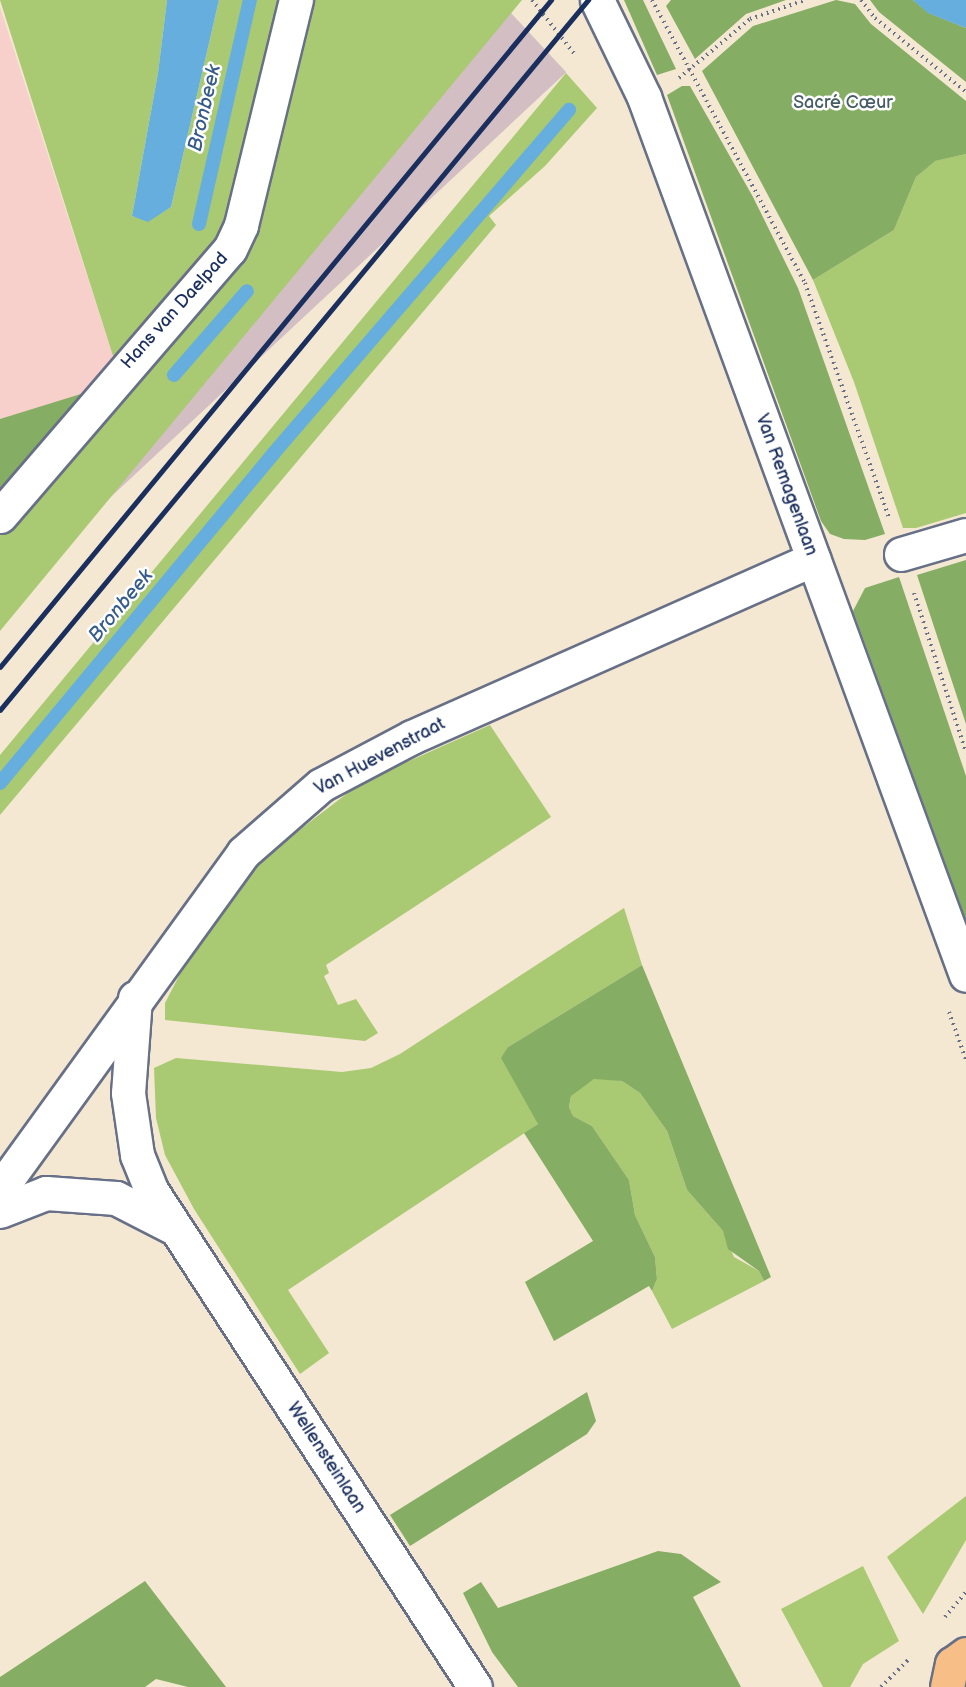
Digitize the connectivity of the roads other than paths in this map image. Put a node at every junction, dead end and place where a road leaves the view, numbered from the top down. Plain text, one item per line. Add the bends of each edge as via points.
1 (296, 0) edge
2 (597, 0) edge
3 (0, 516) edge
4 (966, 535) edge
5 (902, 554) road end
6 (813, 559) junction
7 (966, 975) edge
8 (135, 998) junction
9 (0, 1189) edge
10 (0, 1211) edge
11 (177, 1230) junction
12 (966, 1654) edge
13 (475, 1687) edge
14 (947, 1687) edge

1 - 3 street, Hans van Daelpad via 241,225 230,249
2 - 6 street, Van Remagenlaan via 644,97
4 - 5 street
6 - 7 street, Van Remagenlaan
6 - 8 street, Van Huevenstraat via 412,737 321,785 243,853
8 - 9 street, Van Huevenstraat
8 - 11 street, Wellensteinlaan via 128,1093 137,1155 151,1190
10 - 11 street, Wellensteinlaan via 46,1193 116,1198
11 - 13 street, Wellensteinlaan
12 - 14 main road via 952,1664

